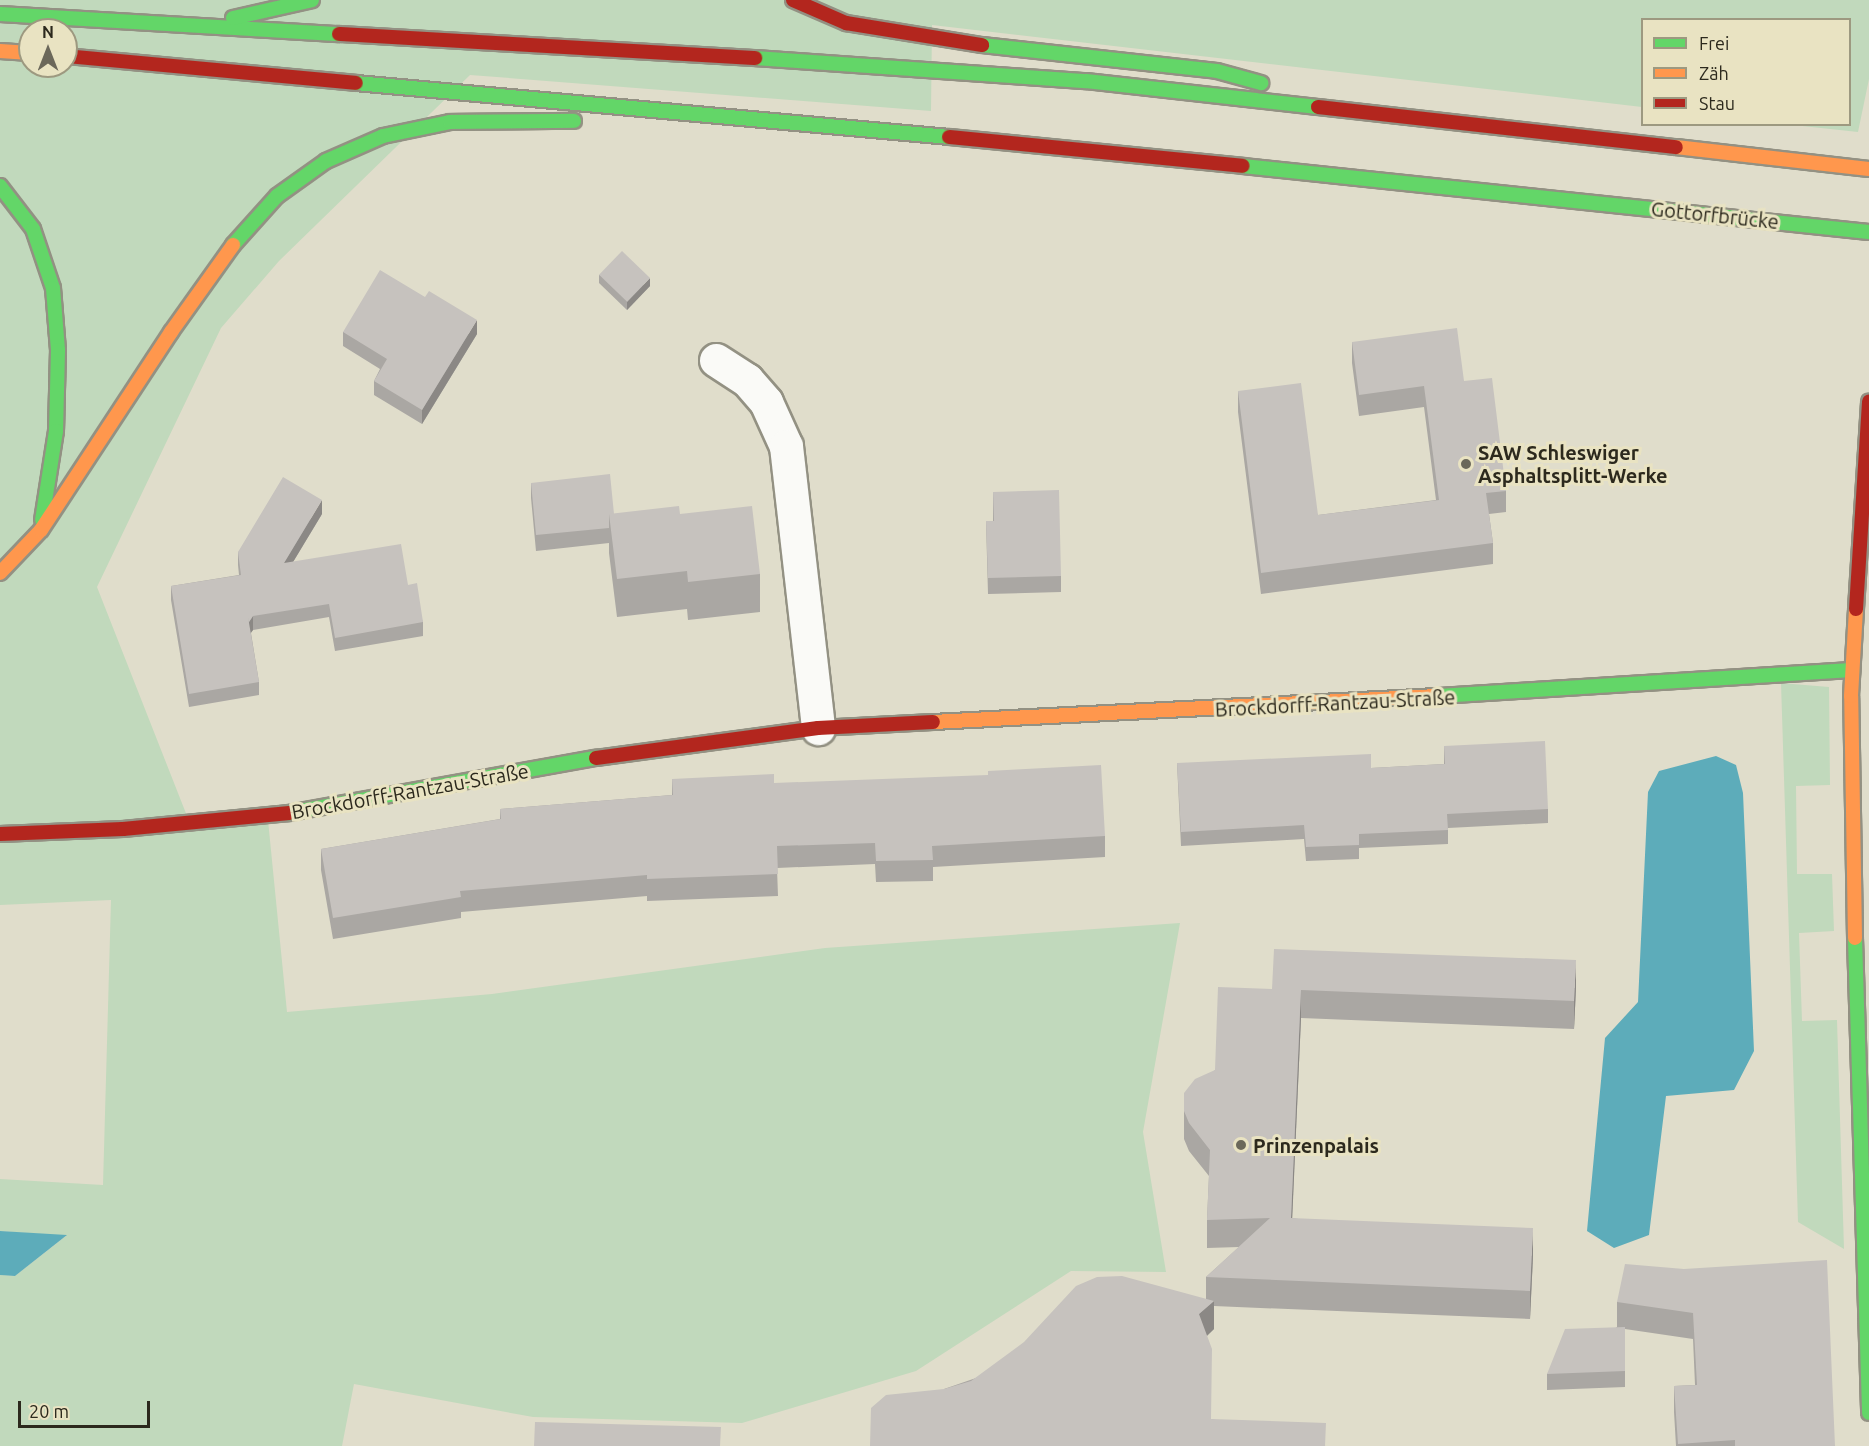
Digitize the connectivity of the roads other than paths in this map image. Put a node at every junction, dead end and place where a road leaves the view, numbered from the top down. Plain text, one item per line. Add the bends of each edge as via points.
1 (312, 0) edge
2 (793, 0) edge
3 (0, 14) edge
4 (196, 27) junction
5 (0, 51) edge
6 (18, 52) edge
7 (78, 58) edge
8 (1377, 112) junction
9 (762, 119) junction
10 (1869, 169) edge
11 (0, 186) edge
12 (1869, 232) edge
13 (716, 360) dead end
14 (1869, 401) edge
15 (41, 530) junction
16 (0, 573) edge
17 (1852, 670) junction
18 (818, 728) junction
19 (0, 834) edge
20 (1865, 1193) edge
21 (1869, 1413) edge

1 - 4 main road
2 - 8 main road via 846,23 931,39 1217,71
3 - 4 main road
4 - 8 main road via 774,58 1086,81
5 - 6 main road
7 - 9 main road
8 - 10 main road
9 - 12 main road, Gottorfbrücke
9 - 15 main road via 450,122 383,136 326,161 277,196 231,248
11 - 15 main road via 33,229 53,288 58,350 56,431
13 - 18 street via 747,380 766,402 786,446
14 - 17 main road
15 - 16 main road
17 - 18 main road, Brockdorff-Rantzau-Straße via 1488,694
17 - 20 main road
18 - 19 main road, Brockdorff-Rantzau-Straße via 668,746 269,816 123,829
20 - 21 main road

